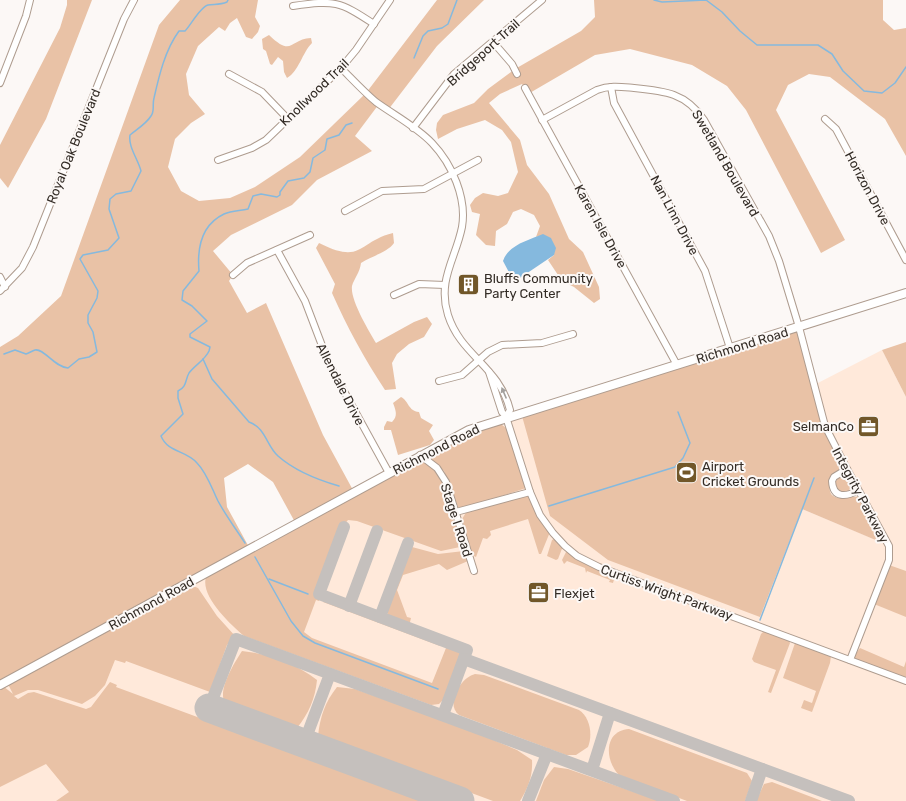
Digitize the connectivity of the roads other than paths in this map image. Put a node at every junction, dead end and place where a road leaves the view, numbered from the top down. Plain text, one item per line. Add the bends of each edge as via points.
1 (30, 0) edge
2 (134, 0) edge
3 (390, 0) edge
4 (542, 0) edge
5 (293, 6) dead end
6 (374, 24) junction
7 (493, 42) junction
8 (341, 68) junction
9 (229, 74) dead end
10 (517, 74) dead end
11 (0, 84) edge
12 (611, 87) junction
13 (525, 88) dead end
14 (288, 119) junction
15 (825, 119) dead end
16 (542, 120) junction
17 (413, 128) junction
18 (218, 160) dead end
19 (478, 160) dead end
20 (452, 174) junction
21 (345, 211) dead end
22 (310, 235) dead end
23 (277, 250) junction
24 (906, 260) edge
25 (232, 275) dead end
26 (0, 277) edge
27 (445, 284) junction
28 (3, 289) edge
29 (906, 293) edge
30 (394, 295) dead end
31 (799, 327) junction
32 (573, 334) dead end
33 (730, 348) junction
34 (478, 360) junction
35 (676, 365) junction
36 (439, 381) dead end
37 (506, 417) junction
38 (420, 455) junction
39 (847, 469) junction
40 (389, 473) junction
41 (858, 490) junction
42 (530, 492) junction
43 (456, 512) junction
44 (474, 571) dead end
45 (850, 660) junction
46 (906, 682) edge
47 (0, 685) edge

1 - 11 street
2 - 28 street, Royal Oak Boulevard via 124,19 33,247 22,268
3 - 6 street, Knollwood Trail
4 - 7 street, Bridgeport Trail
5 - 6 street via 323,0 335,2
6 - 8 street, Knollwood Trail
7 - 10 street
7 - 17 street, Bridgeport Trail via 454,74
8 - 14 street, Knollwood Trail
8 - 17 street, Curtiss Wright Parkway via 370,96
9 - 14 street via 262,92
12 - 16 street, Swetland Boulevard via 597,90
12 - 31 street, Swetland Boulevard via 662,91 673,94 696,108 769,236
12 - 33 street, Nan Linn Drive via 614,103 706,271
13 - 16 street, Karen Isle Drive
14 - 18 street, Knollwood Trail via 257,146
15 - 24 street, Horizon Drive via 836,129
16 - 35 street, Karen Isle Drive
17 - 20 street, Curtiss Wright Parkway via 432,143
19 - 20 street
20 - 21 street via 419,190 392,189 379,192
20 - 27 street, Curtiss Wright Parkway via 461,196 463,221
22 - 23 street
23 - 25 street via 246,263
23 - 40 street, Allendale Drive via 305,302 326,358
26 - 28 street
27 - 30 street via 419,284
27 - 34 street, Curtiss Wright Parkway via 445,303 452,326 460,341
29 - 31 main road, Richmond Road
31 - 33 main road, Richmond Road
31 - 39 street, Integrity Parkway via 825,426
32 - 34 street via 542,343 502,345
33 - 35 main road, Richmond Road
34 - 36 street via 459,376
34 - 37 street, Curtiss Wright Parkway via 501,385 510,410
35 - 37 main road, Richmond Road
37 - 38 main road, Richmond Road via 469,430
37 - 42 street, Curtiss Wright Parkway
38 - 40 main road, Richmond Road
38 - 43 street, Stage I Road via 442,475
39 - 41 street, Integrity Parkway
39 - 41 street via 834,477 834,491 843,496
40 - 47 main road, Richmond Road
41 - 45 street, Integrity Parkway via 889,546 890,553
42 - 43 street
42 - 45 street, Curtiss Wright Parkway via 540,515 553,533 577,556 599,567
43 - 44 street, Stage I Road
45 - 46 street, Curtiss Wright Parkway

